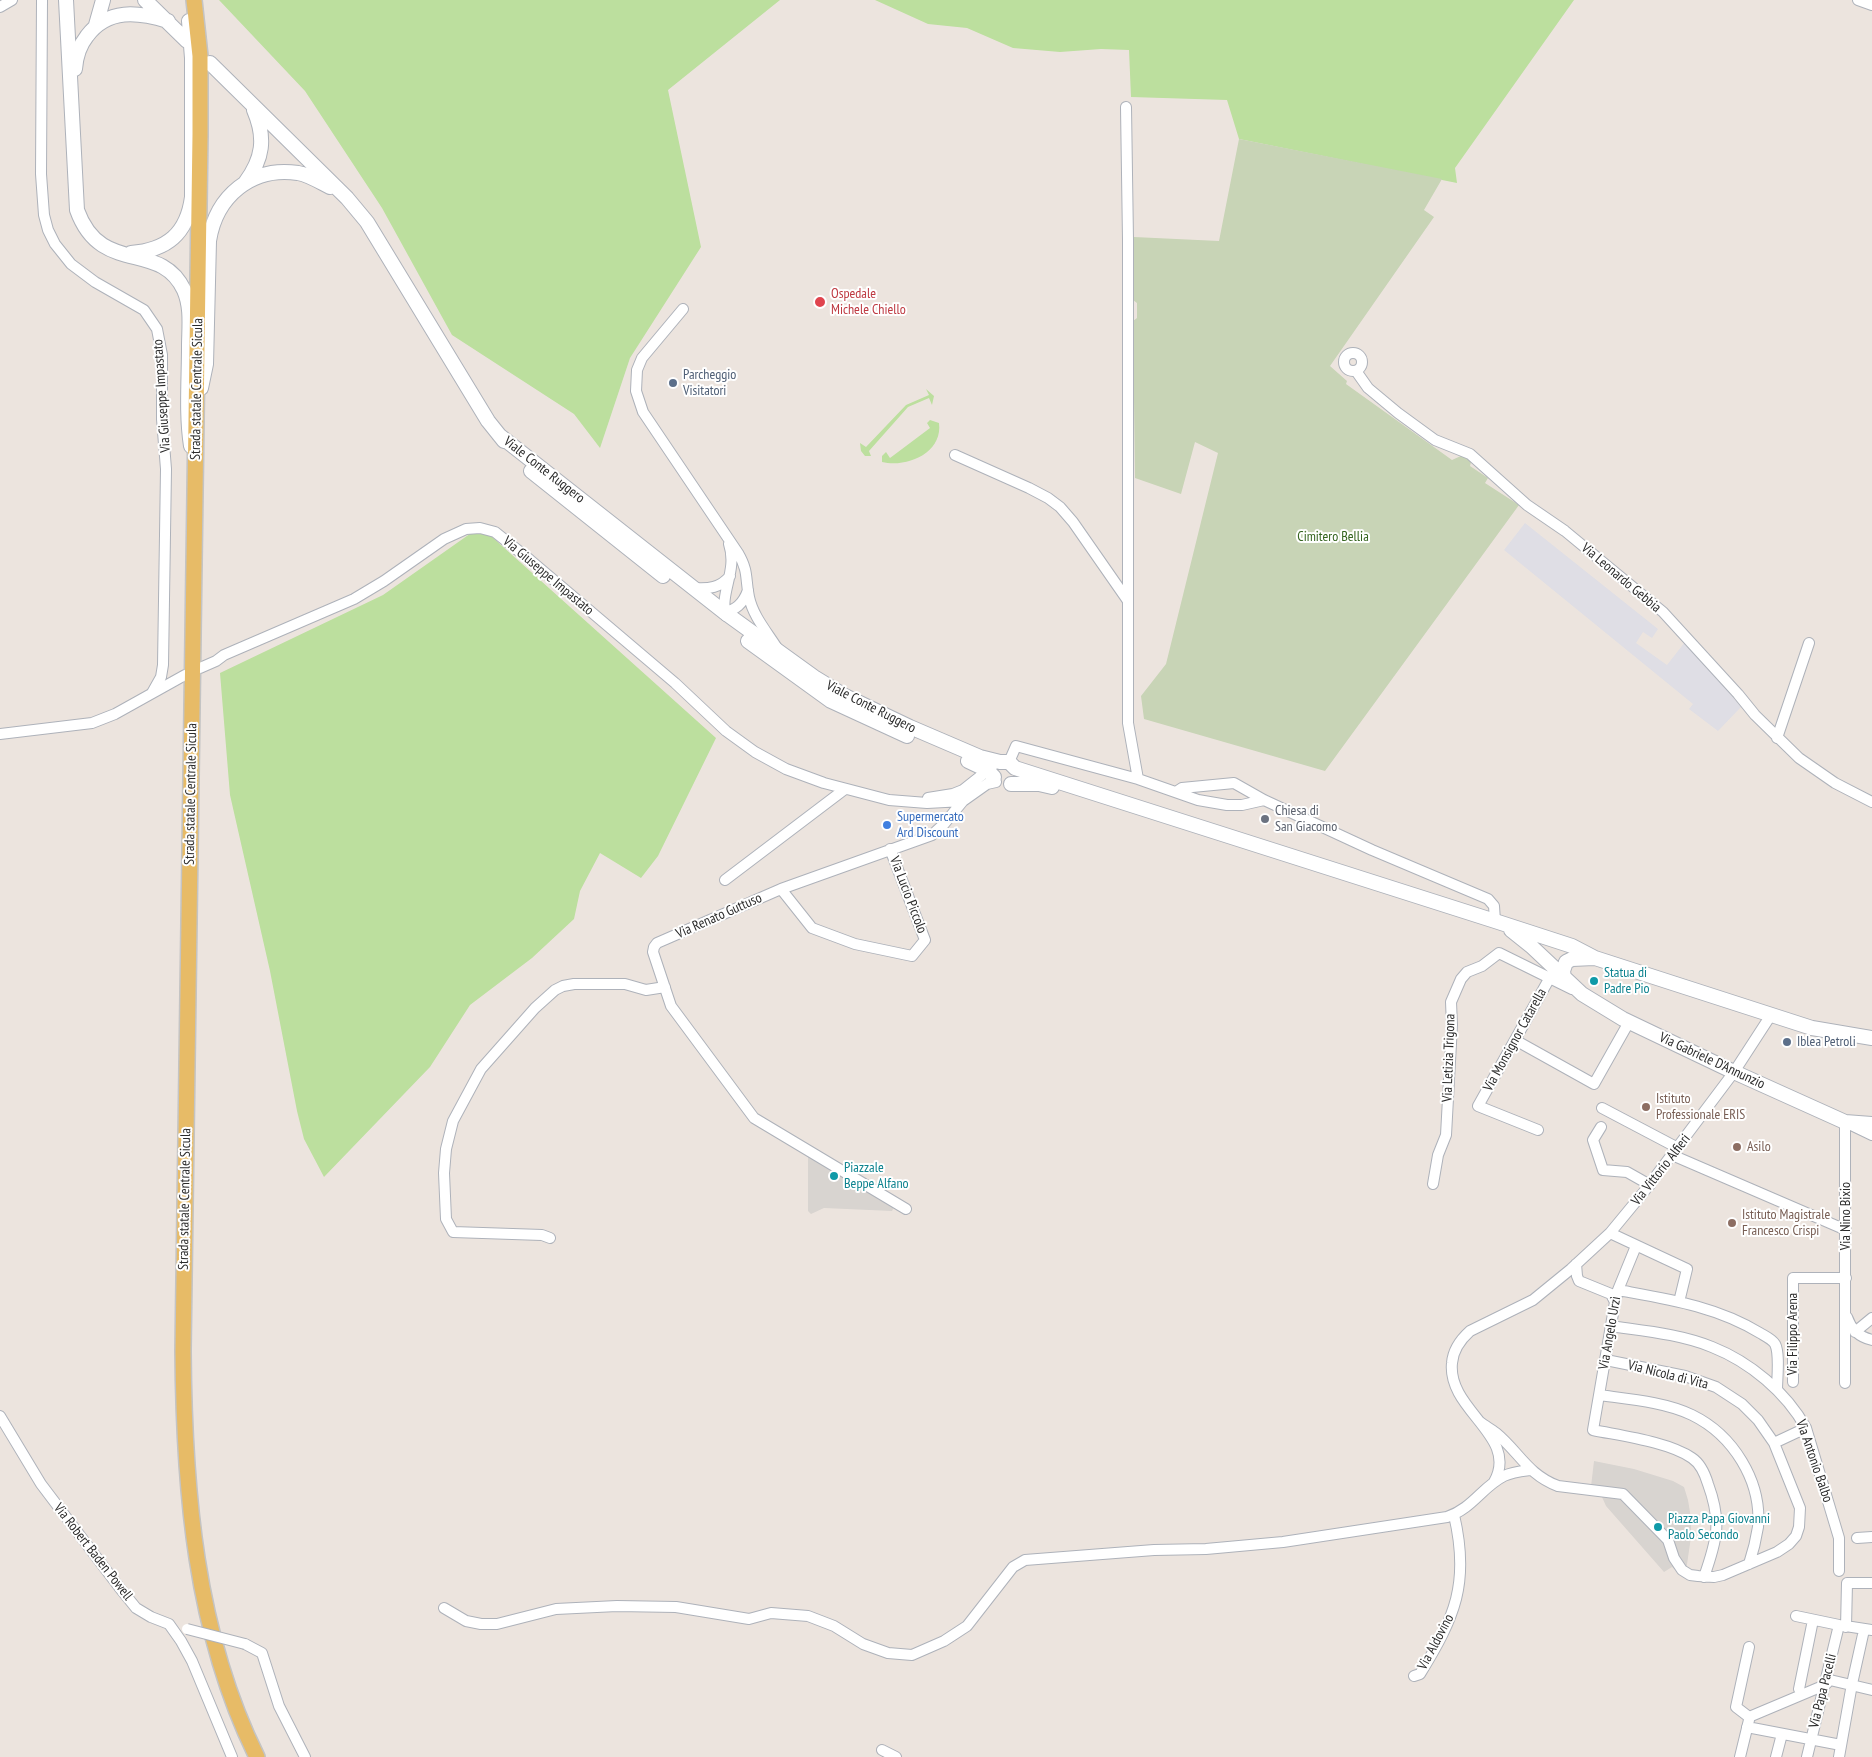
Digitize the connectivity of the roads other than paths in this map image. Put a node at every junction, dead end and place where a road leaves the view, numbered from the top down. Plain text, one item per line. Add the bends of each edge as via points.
1 (12, 0) edge
2 (42, 0) edge
3 (66, 0) edge
4 (103, 0) edge
5 (145, 0) edge
6 (188, 0) edge
7 (194, 0) edge
8 (1858, 0) edge
9 (1872, 5) edge
10 (0, 8) edge
11 (168, 21) junction
12 (96, 25) junction
13 (188, 41) dead end
14 (210, 63) dead end
15 (72, 107) junction
16 (253, 107) junction
17 (1126, 107) dead end
18 (244, 183) junction
19 (347, 198) junction
20 (123, 254) junction
21 (683, 309) dead end
22 (1356, 371) dead end
23 (196, 411) junction
24 (499, 434) junction
25 (956, 455) dead end
26 (195, 469) junction
27 (603, 530) junction
28 (725, 534) junction
29 (730, 576) junction
30 (694, 588) junction
31 (748, 589) junction
32 (1128, 601) junction
33 (724, 612) junction
34 (1809, 643) dead end
35 (780, 653) junction
36 (200, 668) dead end
37 (185, 674) dead end
38 (793, 675) junction
39 (152, 693) junction
40 (0, 734) edge
41 (1777, 738) junction
42 (1000, 769) junction
43 (1138, 779) junction
44 (845, 789) junction
45 (1176, 792) junction
46 (1111, 798) junction
47 (1264, 800) junction
48 (905, 801) junction
49 (963, 801) junction
50 (1872, 802) edge
51 (890, 849) junction
52 (725, 880) dead end
53 (781, 889) junction
54 (1499, 922) junction
55 (1595, 958) junction
56 (1556, 975) junction
57 (665, 987) junction
58 (1771, 1015) junction
59 (1629, 1022) junction
60 (1872, 1038) edge
61 (1515, 1040) junction
62 (1734, 1072) junction
63 (1602, 1108) dead end
64 (1845, 1122) junction
65 (1872, 1124) edge
66 (1600, 1127) dead end
67 (1538, 1130) dead end
68 (1872, 1135) edge
69 (1675, 1152) junction
70 (1434, 1184) dead end
71 (1650, 1185) junction
72 (906, 1209) dead end
73 (1846, 1230) junction
74 (1610, 1233) junction
75 (550, 1238) dead end
76 (1636, 1246) junction
77 (1576, 1264) junction
78 (1846, 1278) junction
79 (1618, 1290) junction
80 (1615, 1302) junction
81 (1679, 1302) junction
82 (1846, 1311) junction
83 (1872, 1318) edge
84 (1610, 1326) junction
85 (1856, 1332) junction
86 (1872, 1340) edge
87 (1606, 1360) junction
88 (1793, 1382) dead end
89 (1845, 1383) dead end
90 (1777, 1390) junction
91 (1599, 1394) junction
92 (0, 1416) edge
93 (1480, 1422) junction
94 (1806, 1428) junction
95 (1774, 1443) junction
96 (1530, 1470) junction
97 (1494, 1483) junction
98 (1454, 1515) junction
99 (1872, 1537) edge
100 (1857, 1538) dead end
101 (1749, 1564) junction
102 (1839, 1570) dead end
103 (1704, 1576) junction
104 (1872, 1583) edge
105 (444, 1608) dead end
106 (1796, 1616) dead end
107 (1813, 1620) junction
108 (169, 1624) junction
109 (1842, 1626) junction
110 (1868, 1630) edge
111 (1749, 1647) dead end
112 (1414, 1676) dead end
113 (1825, 1684) junction
114 (1852, 1684) junction
115 (1799, 1689) dead end
116 (1872, 1690) edge
117 (1748, 1722) junction
118 (1782, 1734) junction
119 (1811, 1740) junction
120 (1841, 1746) junction
121 (882, 1750) dead end
122 (228, 1756) edge
123 (257, 1757) edge
124 (304, 1757) edge
125 (896, 1757) edge
126 (1740, 1757) edge
127 (1776, 1757) edge
128 (1807, 1757) edge
129 (1839, 1757) edge

1 - 10 street
2 - 39 street, Via Giuseppe Impastato via 41,174 48,230 71,264 144,310 157,329 162,355 166,470 163,665 161,677
3 - 15 main road
4 - 12 main road
5 - 11 main road
6 - 20 main road via 192,74 190,212 185,224 166,244 156,249
7 - 23 main road, Strada statale Centrale Sicula via 200,56
8 - 9 street
11 - 12 main road via 148,16 119,15
11 - 13 main road
12 - 15 main road via 75,59
14 - 16 main road
15 - 20 main road via 77,210 87,232 96,242
16 - 18 main road via 259,122 260,156
16 - 19 main road
17 - 32 street
18 - 19 main road via 273,174 300,174
18 - 23 main road via 220,206 211,224 206,364
19 - 24 main road via 372,230 462,380
20 - 26 main road via 164,267 184,290 190,313 188,426
21 - 28 street via 642,358 637,370 636,391 643,412
22 - 41 street, Via Leonardo Gebbia via 1368,388 1398,413 1435,440 1470,454 1527,505 1565,531 1663,612
23 - 26 main road, Strada statale Centrale Sicula
24 - 27 main road, Viale Conte Ruggero via 524,465
24 - 30 main road, Viale Conte Ruggero
25 - 32 street via 1029,488 1060,507
26 - 123 main road, Strada statale Centrale Sicula via 183,1351 186,1474 192,1531 218,1655 240,1723
27 - 33 street via 626,542 716,611
27 - 38 main road, Viale Conte Ruggero
28 - 29 street via 732,551
28 - 31 street via 744,565
29 - 30 street via 715,588
29 - 33 street
30 - 33 main road, Viale Conte Ruggero
31 - 33 street via 743,601 733,610
31 - 35 street via 756,615
32 - 43 street via 1128,723
33 - 35 main road, Viale Conte Ruggero
33 - 38 street via 726,618
34 - 41 street
35 - 42 main road, Viale Conte Ruggero via 853,700
36 - 44 street, Via Giuseppe Impastato via 354,599 444,539 466,529 480,528 495,532 530,560 748,747 786,769
37 - 39 street
38 - 42 main road, Viale Conte Ruggero via 854,713
39 - 40 street via 92,723
41 - 50 street, Via Leonardo Gebbia via 1835,783
42 - 43 street via 1016,746
42 - 46 main road
42 - 46 main road via 1017,776 1011,784 1040,784
42 - 48 street via 958,792
42 - 49 street, Via Renato Guttuso via 987,784
43 - 45 street
44 - 48 street, Via Giuseppe Impastato
44 - 52 street
45 - 47 street via 1227,805
45 - 47 street via 1182,788 1234,783
46 - 54 main road
47 - 54 street via 1413,868 1488,898
48 - 49 street
49 - 51 street, Via Renato Guttuso via 932,835
51 - 53 street, Via Renato Guttuso
51 - 53 street, Via Lucio Piccolo via 925,940 912,956 855,944 812,928
53 - 57 street, Via Renato Guttuso via 657,943 653,952
54 - 55 main road via 1572,946
54 - 56 main road, Via Gabriele D'Annunzio via 1531,946
55 - 56 main road via 1572,959
55 - 58 main road
56 - 59 main road, Via Gabriele D'Annunzio
56 - 61 street, Via Monsignor Catarella
56 - 70 street, Via Letizia Trigona via 1498,953 1461,979 1451,1002 1446,1135 1438,1155
57 - 72 street, Via Renato Guttuso via 671,1006 754,1118
57 - 75 street via 646,990 625,984 574,984 555,990 534,1008 481,1069 453,1121 444,1173 446,1219 453,1232 542,1235
58 - 60 main road via 1812,1028
58 - 62 street, Via Vittorio Alfieri
59 - 61 street via 1594,1084
59 - 62 main road, Via Gabriele D'Annunzio
61 - 67 street, Via Monsignor Catarella via 1478,1106
62 - 64 main road, Via Gabriele D'Annunzio
62 - 69 street, Via Vittorio Alfieri
63 - 69 street
64 - 65 main road
64 - 68 street
64 - 73 street, Via Nino Bixio
66 - 71 street via 1593,1140 1603,1170 1627,1172
69 - 71 street, Via Vittorio Alfieri
69 - 73 street
71 - 74 street, Via Vittorio Alfieri
73 - 78 street, Via Nino Bixio
74 - 76 street
74 - 77 street, Via Vittorio Alfieri
76 - 79 street, Via Angelo Urzì
76 - 81 street via 1687,1269
77 - 80 street via 1579,1281 1611,1294
77 - 93 street, Via Vittorio Alfieri via 1533,1300 1470,1331 1461,1339 1455,1349 1451,1374 1459,1397
78 - 82 street, Via Nino Bixio
78 - 88 street, Via Filippo Arena via 1793,1278
79 - 80 street, Via Angelo Urzì
79 - 81 street
80 - 84 street, Via Angelo Urzì
81 - 90 street via 1715,1311 1773,1341 1777,1350
82 - 85 street via 1848,1322
82 - 89 street, Via Nino Bixio
83 - 85 street
84 - 87 street, Via Angelo Urzì
84 - 90 street, Via Antonio Balbo via 1711,1346 1750,1368
85 - 86 street
87 - 91 street, Via Angelo Urzì
87 - 95 street, Via Nicola di Vita via 1685,1376 1716,1387 1742,1404
90 - 94 street, Via Antonio Balbo via 1797,1412
91 - 101 street via 1692,1415 1735,1451 1751,1479 1756,1501 1758,1527
91 - 103 street, Via Angelo Urzì via 1593,1430 1663,1446 1692,1458 1700,1465 1712,1494 1717,1528 1715,1546
92 - 108 street, Via Robert Baden Powell via 41,1484 119,1588 136,1608
93 - 96 street via 1497,1434
93 - 97 street via 1498,1452 1498,1476
94 - 95 street
94 - 102 street, Via Antonio Balbo via 1839,1538
95 - 101 street, Via Nicola di Vita via 1800,1508 1799,1527 1790,1544
96 - 97 street via 1504,1476
96 - 103 street via 1558,1486 1623,1494 1668,1540 1682,1570 1690,1575
97 - 98 street
98 - 105 street via 1283,1542 1025,1560 1012,1567 967,1626 944,1641 912,1655 888,1653 862,1644 834,1626 808,1616 772,1613 748,1619 676,1608 616,1606 556,1609 497,1624 481,1624 466,1621
98 - 112 street, Via Aldovino via 1460,1582 1453,1612 1420,1674
99 - 100 street
101 - 103 street, Via Nicola di Vita via 1714,1577
104 - 109 street, Via Papa Pacelli via 1847,1583
106 - 107 street
107 - 109 street
107 - 115 street
108 - 122 street via 192,1661
108 - 124 street, Via Robert Baden Powell, bridge via 244,1644 262,1653 280,1706
109 - 110 street
109 - 113 street, Via Papa Pacelli
110 - 114 street
111 - 117 street via 1736,1707
113 - 114 street via 1830,1680
113 - 117 street
113 - 119 street, Via Papa Pacelli
114 - 116 street
114 - 120 street
117 - 118 street
117 - 126 street
118 - 119 street
118 - 127 street
119 - 120 street
119 - 128 street, Via Papa Pacelli
120 - 129 street
121 - 125 street

